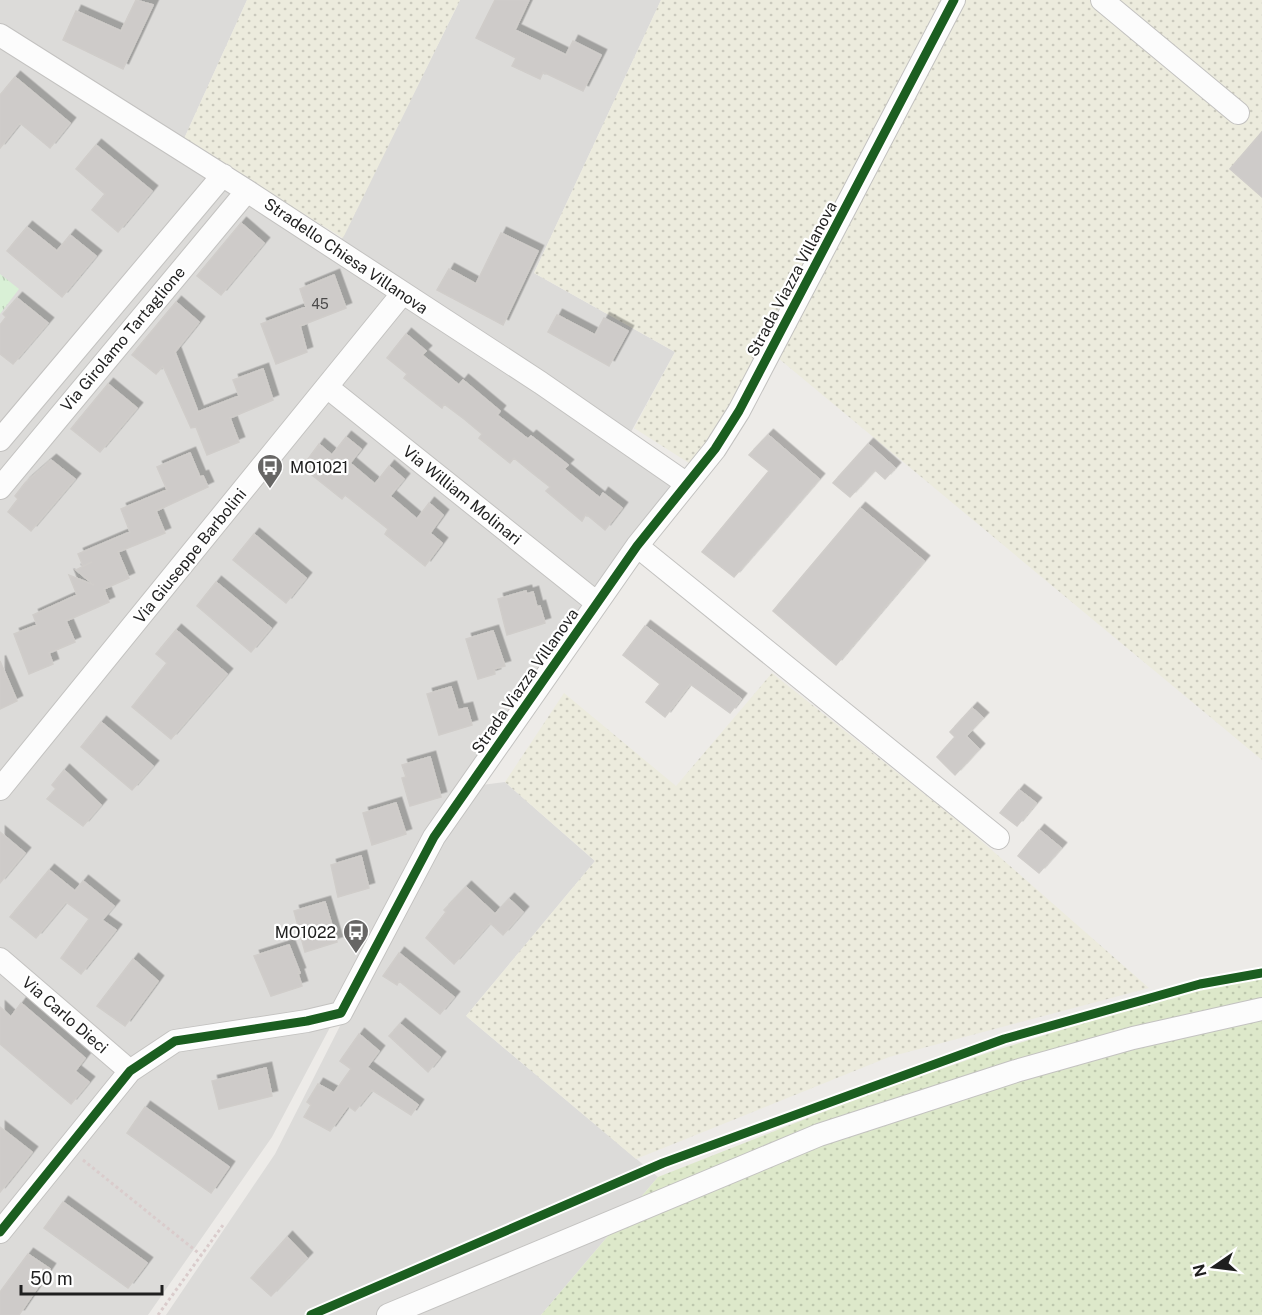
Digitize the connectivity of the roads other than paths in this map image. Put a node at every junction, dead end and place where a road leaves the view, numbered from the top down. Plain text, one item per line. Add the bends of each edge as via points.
1 (954, 0) edge
2 (1102, 0) edge
3 (4, 44) edge
4 (1238, 113) dead end
5 (223, 175) junction
6 (247, 190) junction
7 (402, 294) junction
8 (327, 387) junction
9 (0, 440) edge
10 (687, 484) junction
11 (0, 488) edge
12 (637, 546) junction
13 (597, 603) junction
14 (0, 789) edge
15 (998, 838) dead end
16 (0, 958) edge
17 (1262, 1009) edge
18 (130, 1071) junction
19 (1, 1231) edge
20 (388, 1315) edge

1 - 10 street, Strada Viazza Villanova via 739,411
2 - 4 street
3 - 5 street, Stradello Chiesa Villanova
5 - 6 street, Stradello Chiesa Villanova
5 - 9 street, Via Girolamo Tartaglione
6 - 7 street, Stradello Chiesa Villanova
6 - 11 street, Via Girolamo Tartaglione
7 - 8 street, Via Giuseppe Barbolini
7 - 10 street, Stradello Chiesa Villanova via 541,383
8 - 13 street, Via William Molinari
8 - 14 street, Via Giuseppe Barbolini
10 - 12 street, Strada Viazza Villanova
12 - 13 street, Strada Viazza Villanova
12 - 15 street
13 - 18 street, Strada Viazza Villanova via 434,837 341,1012 307,1021 175,1041
16 - 18 street, Via Carlo Dieci
17 - 20 street via 1048,1062 819,1135
18 - 19 street, Strada Viazza Villanova

